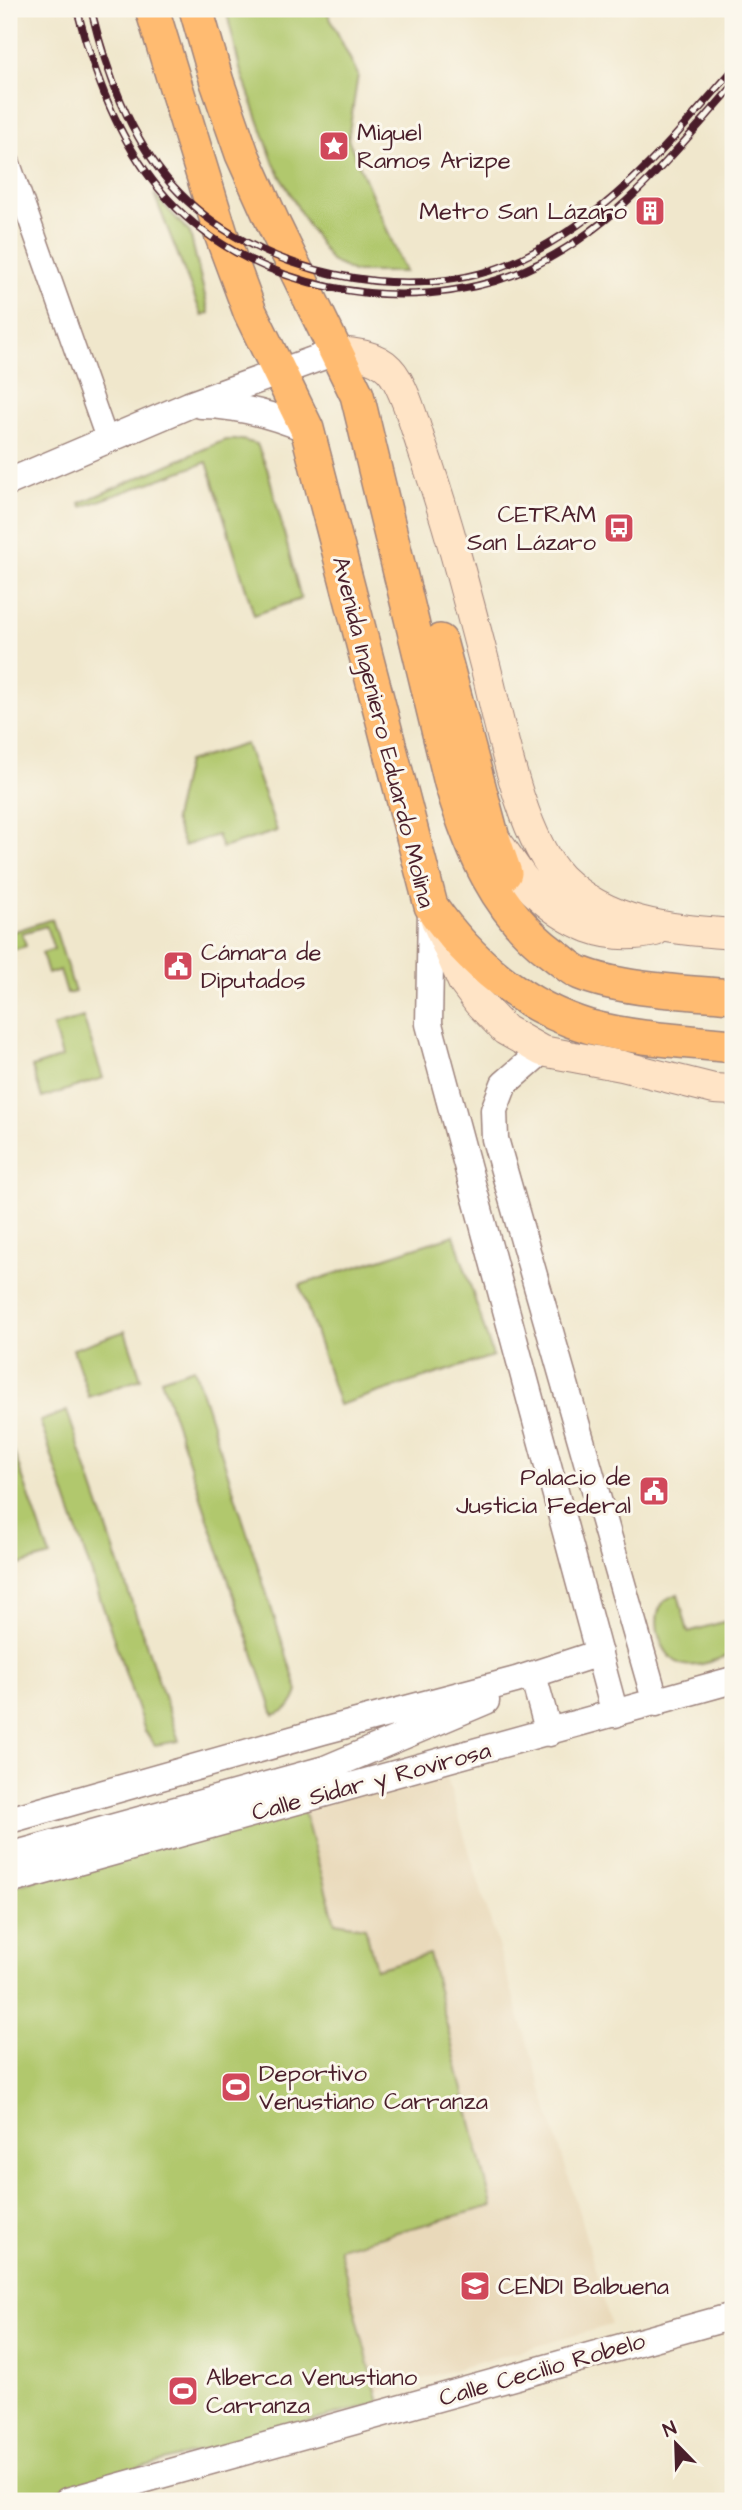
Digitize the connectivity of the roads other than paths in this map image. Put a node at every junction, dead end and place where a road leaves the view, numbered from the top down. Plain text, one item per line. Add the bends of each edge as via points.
1 (152, 9) edge
2 (196, 9) edge
3 (9, 162) edge
4 (16, 209) edge
5 (335, 352) junction
6 (278, 372) junction
7 (357, 395) junction
8 (189, 405) junction
9 (307, 429) junction
10 (107, 440) junction
11 (9, 482) edge
12 (492, 835) junction
13 (431, 906) junction
14 (666, 928) junction
15 (733, 934) edge
16 (540, 944) junction
17 (733, 996) edge
18 (733, 1046) edge
19 (542, 1051) junction
20 (733, 1090) edge
21 (599, 1653) junction
22 (524, 1677) junction
23 (733, 1680) edge
24 (656, 1703) junction
25 (615, 1714) junction
26 (549, 1733) junction
27 (483, 1751) junction
28 (325, 1769) junction
29 (9, 1820) edge
30 (9, 1856) edge
31 (9, 1881) edge
32 (733, 2316) edge
33 (67, 2501) edge

1 - 6 main road, Avenida Ingeniero Eduardo Molina via 221,234
2 - 5 main road via 242,154
3 - 4 street
4 - 10 street
5 - 6 street
5 - 7 main road
5 - 14 main road via 359,353 389,369 405,397 442,503 514,777 541,851 561,877 588,899
6 - 8 street
6 - 9 main road, Avenida Ingeniero Eduardo Molina
7 - 12 main road via 396,471
7 - 16 main road via 464,828 487,880 511,915
8 - 9 street via 272,415
8 - 10 street
9 - 13 main road, Avenida Ingeniero Eduardo Molina
10 - 11 street
12 - 14 main road via 532,888 587,927 632,936
12 - 16 main road
13 - 18 main road via 450,933 505,985 556,1014 589,1027 641,1037
13 - 19 main road via 453,963 478,1002 505,1030
13 - 21 street, Avenida Ingeniero Eduardo Molina via 429,1024
14 - 15 main road
16 - 17 main road via 579,972 630,986
19 - 20 main road
19 - 24 street via 505,1084 494,1110 495,1139
21 - 22 street
21 - 25 street, Avenida Ingeniero Eduardo Molina
22 - 26 street
22 - 28 street via 489,1700
22 - 29 street
23 - 24 street, Calle Sidar y Rovirosa
24 - 25 street, Calle Sidar y Rovirosa
25 - 26 street, Calle Sidar y Rovirosa
26 - 27 street, Calle Sidar y Rovirosa
27 - 28 street
27 - 31 street, Calle Sidar y Rovirosa
28 - 30 street, Calle Sidar y Rovirosa
32 - 33 street, Calle Cecilio Robelo

